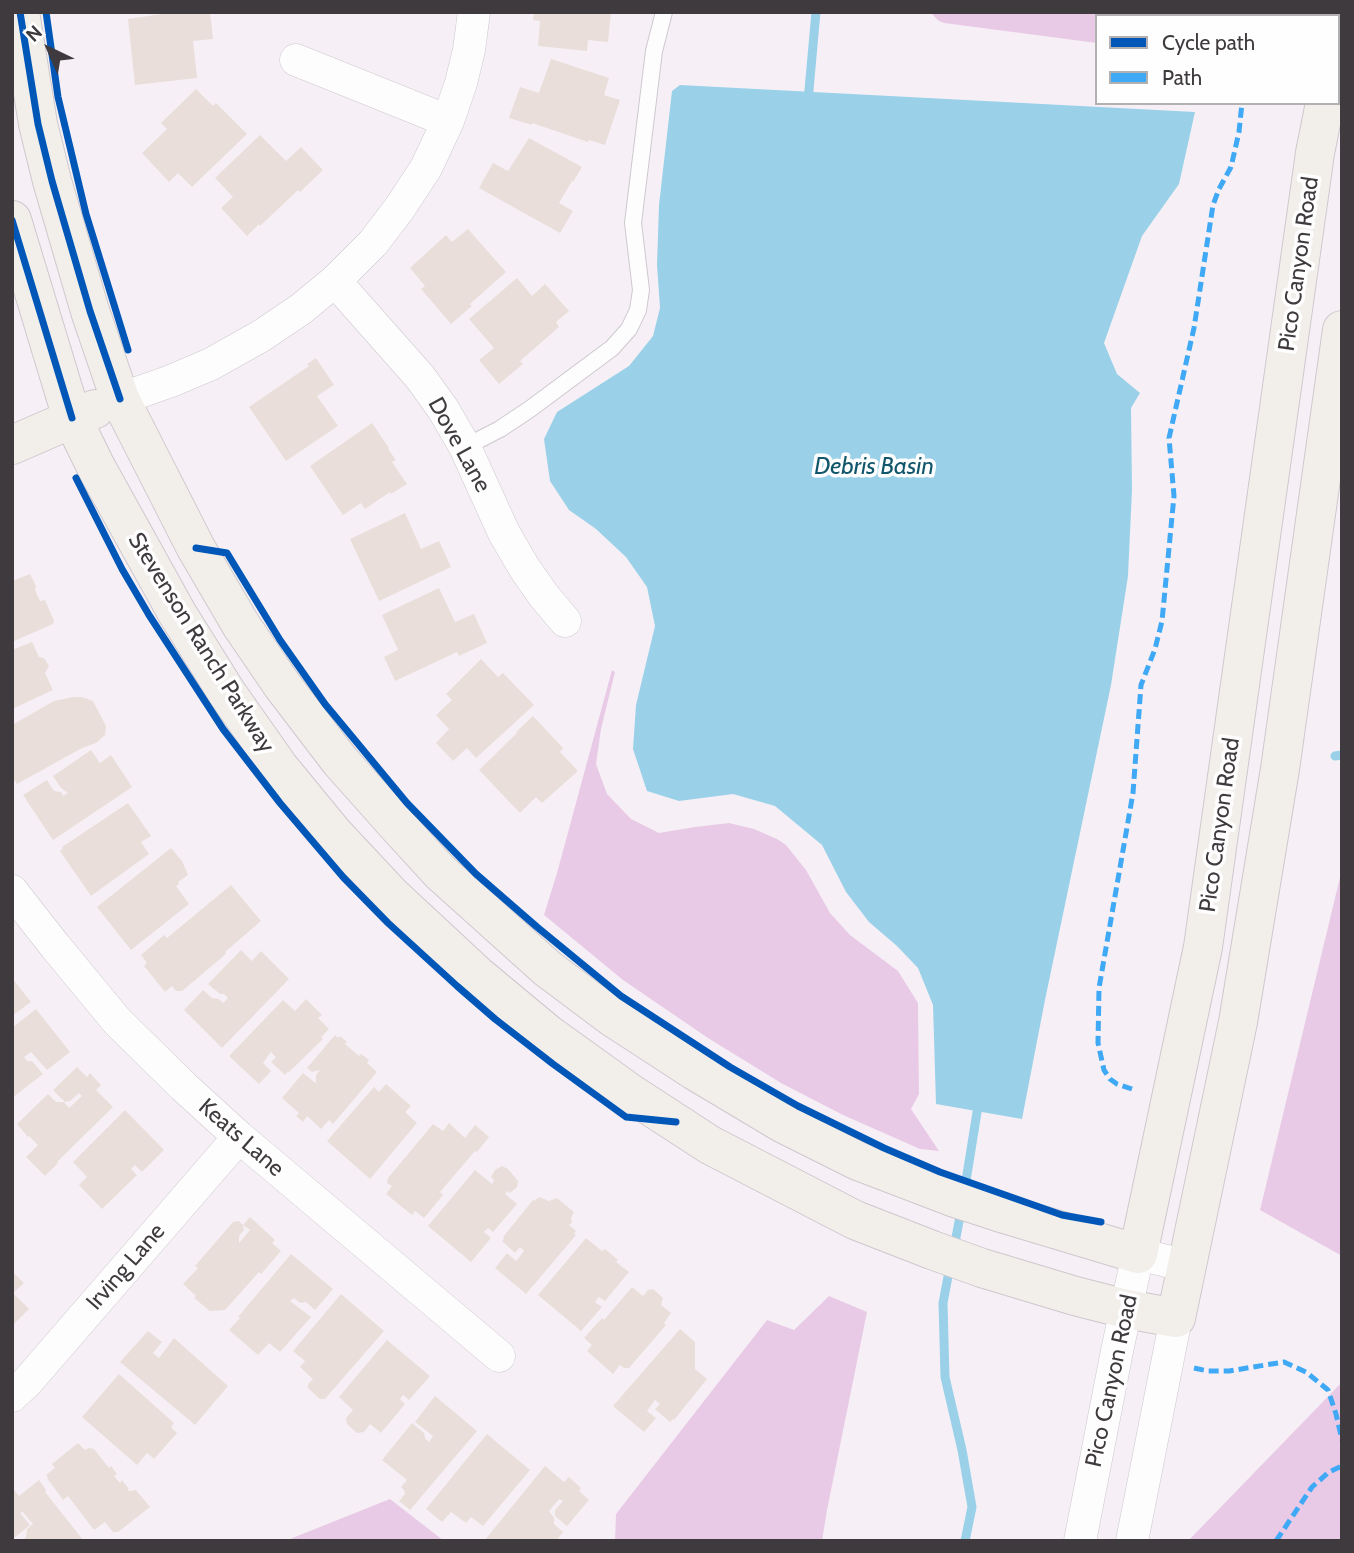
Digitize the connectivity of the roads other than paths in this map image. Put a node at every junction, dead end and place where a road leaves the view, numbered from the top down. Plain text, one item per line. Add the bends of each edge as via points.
1 (20, 12) edge
2 (474, 12) edge
3 (664, 12) edge
4 (296, 60) dead end
5 (1325, 105) edge
6 (448, 121) junction
7 (12, 220) edge
8 (335, 281) junction
9 (1342, 330) edge
10 (120, 399) junction
11 (72, 418) junction
12 (12, 445) edge
13 (465, 447) junction
14 (565, 621) dead end
15 (12, 891) edge
16 (239, 1137) junction
17 (1138, 1254) junction
18 (1186, 1266) junction
19 (1126, 1309) junction
20 (1176, 1318) junction
21 (499, 1356) dead end
22 (12, 1396) edge
23 (1080, 1541) edge
24 (1132, 1541) edge

1 - 10 main road, Stevenson Ranch Parkway via 52,181
2 - 6 street via 464,72
3 - 13 lane via 654,51 633,223 641,290 638,310 612,348 530,409
4 - 6 street
5 - 17 main road, Pico Canyon Road via 1203,947
6 - 8 street via 426,168 399,209
7 - 11 main road, Stevenson Ranch Parkway
8 - 10 street via 301,309 211,364
8 - 13 street, Dove Lane via 420,377
9 - 18 main road via 1280,769 1238,1022
10 - 11 main road
10 - 17 main road, Stevenson Ranch Parkway via 196,548 282,685 341,761 440,872 548,969 695,1071 858,1161 998,1212
11 - 12 main road
11 - 19 main road, Stevenson Ranch Parkway via 177,613 279,767 393,896 487,983 548,1034 710,1145 855,1220 982,1268
13 - 14 street, Dove Lane via 525,569
15 - 16 street, Keats Lane via 117,1021
16 - 21 street, Keats Lane
16 - 22 street, Irving Lane
17 - 18 street, Stevenson Ranch Parkway
17 - 19 street, Pico Canyon Road
18 - 20 main road
19 - 20 main road, Stevenson Ranch Parkway
19 - 23 street, Pico Canyon Road
20 - 24 street

